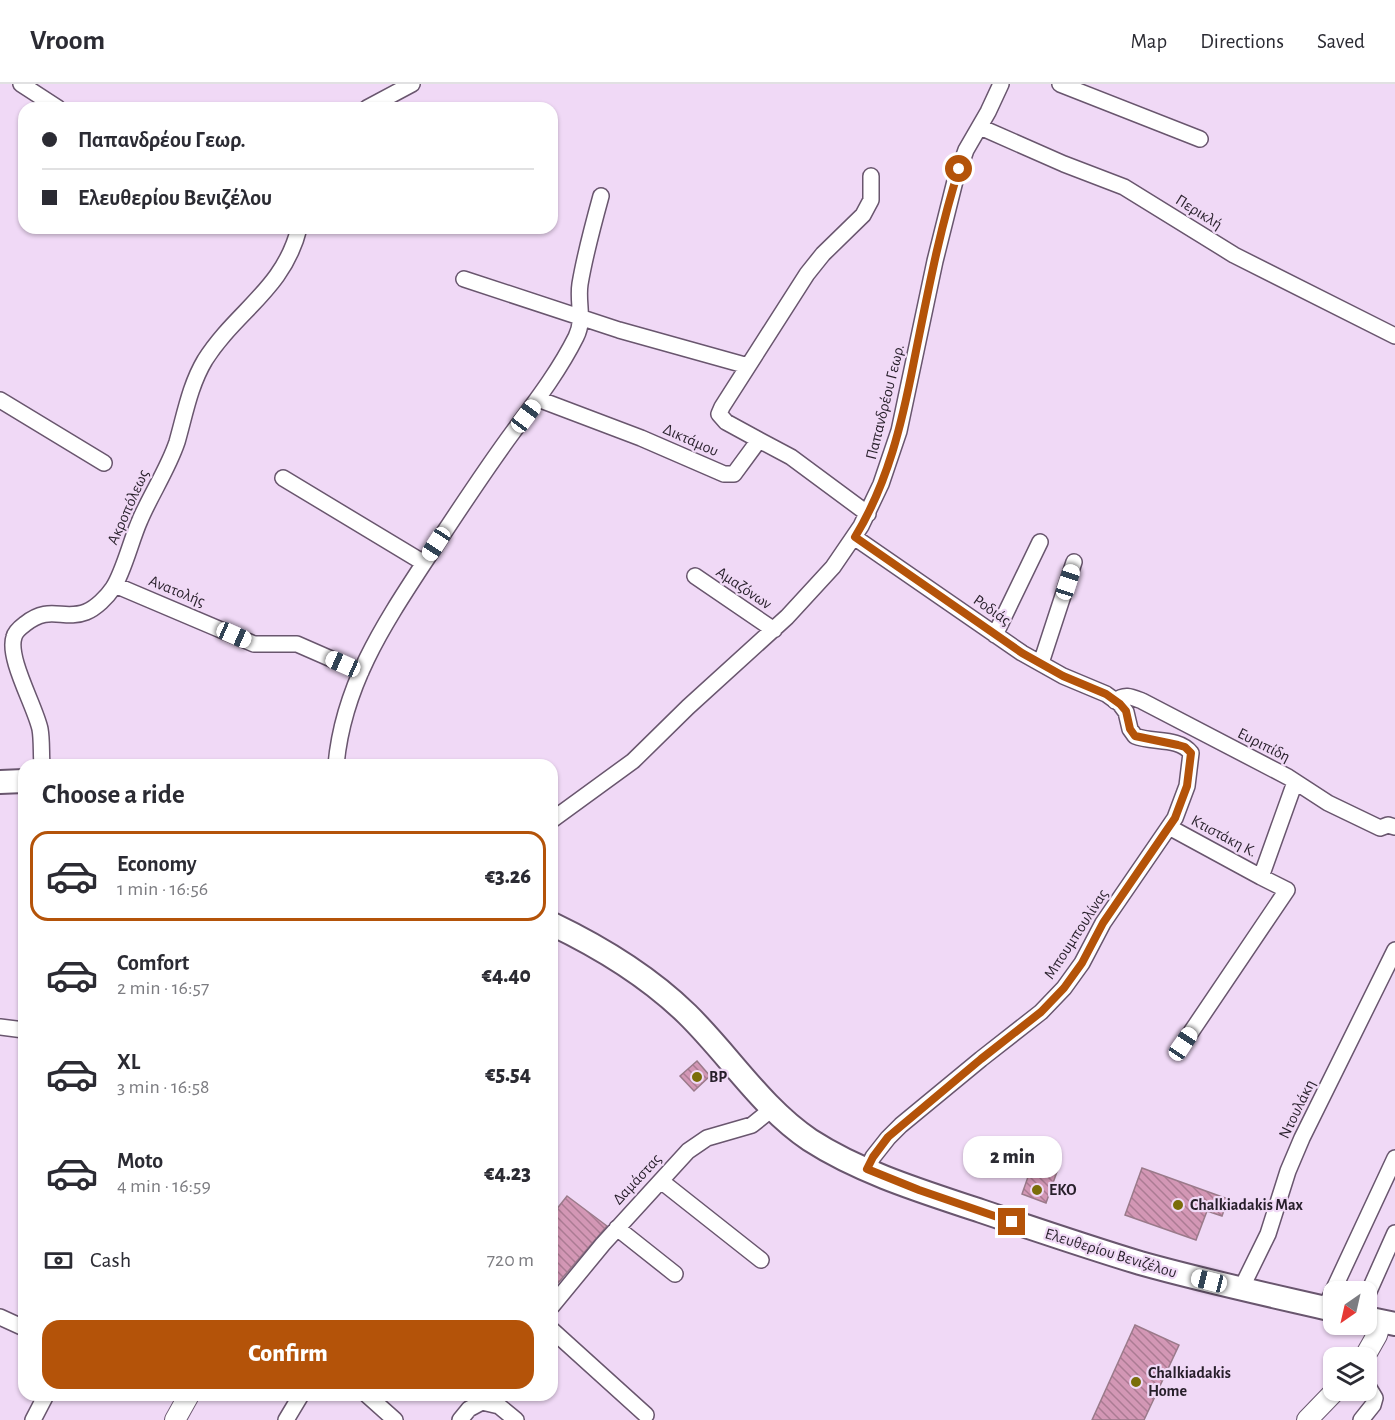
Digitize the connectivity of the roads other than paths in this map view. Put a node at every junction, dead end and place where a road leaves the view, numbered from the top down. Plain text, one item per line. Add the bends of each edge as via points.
1 (21, 84) edge
2 (412, 84) edge
3 (1001, 84) edge
4 (1060, 84) edge
5 (49, 102) edge
6 (378, 102) edge
7 (980, 127) junction
8 (1200, 139) dead end
9 (871, 176) dead end
10 (601, 196) dead end
11 (297, 234) edge
12 (464, 279) dead end
13 (582, 318) junction
14 (1395, 336) edge
15 (748, 366) junction
16 (538, 399) junction
17 (0, 400) edge
18 (759, 440) junction
19 (104, 463) dead end
20 (283, 478) dead end
21 (868, 514) junction
22 (855, 537) junction
23 (1040, 542) dead end
24 (1074, 562) dead end
25 (424, 563) junction
26 (694, 576) dead end
27 (115, 585) junction
28 (774, 630) junction
29 (995, 635) junction
30 (1041, 663) junction
31 (361, 672) junction
32 (1116, 701) junction
33 (42, 759) edge
34 (337, 759) edge
35 (18, 781) edge
36 (0, 782) edge
37 (1294, 782) junction
38 (558, 816) edge
39 (1395, 827) edge
40 (1169, 828) junction
41 (1261, 877) junction
42 (558, 927) edge
43 (1395, 950) edge
44 (0, 1027) edge
45 (18, 1029) edge
46 (1183, 1044) dead end
47 (772, 1108) junction
48 (1395, 1158) edge
49 (867, 1169) junction
50 (661, 1181) junction
51 (617, 1228) junction
52 (1395, 1233) edge
53 (761, 1260) dead end
54 (675, 1274) dead end
55 (1341, 1281) edge
56 (1374, 1281) edge
57 (1241, 1289) junction
58 (558, 1299) edge
59 (1323, 1308) edge
60 (0, 1317) edge
61 (1381, 1321) edge
62 (18, 1325) edge
63 (558, 1335) edge
64 (1370, 1347) edge
65 (43, 1401) edge
66 (186, 1401) edge
67 (297, 1401) edge
68 (374, 1401) edge
69 (1325, 1401) edge
70 (1374, 1401) edge
71 (646, 1415) dead end
72 (33, 1420) edge
73 (175, 1420) edge
74 (286, 1420) edge
75 (395, 1420) edge
76 (460, 1420) edge
77 (516, 1420) edge
78 (1307, 1420) edge
79 (1361, 1420) edge

1 - 5 street
2 - 6 street
3 - 7 street, Παπανδρέου Γεωρ.
4 - 8 street
7 - 14 street, Περικλή via 1124,187 1234,255
7 - 21 street, Παπανδρέου Γεωρ. via 966,150 955,181 899,431
9 - 15 street via 871,200 863,215 807,274
10 - 13 street via 580,285
11 - 27 street, Ακροπόλεως via 283,270 205,360 171,458 140,519
12 - 13 street
13 - 15 street
13 - 16 street via 575,339
15 - 18 street via 719,414
16 - 18 street, Δικτάμου via 724,474 734,474
16 - 25 street
17 - 19 street
18 - 21 street via 791,457
20 - 25 street
21 - 22 street, Παπανδρέου Γεωρ.
22 - 28 street, Παπανδρέου Γεωρ.
22 - 29 street, Ροδιάς
23 - 29 street
24 - 30 street
25 - 31 street via 389,616
26 - 28 street, Αμαζόνων
27 - 31 street, Ανατολής via 254,644 297,644
27 - 33 street, Ακροπόλεως via 86,612 42,614 21,627 14,638 13,652 40,729
28 - 38 street, Παπανδρέου Γεωρ. via 633,761
29 - 30 street, Ροδιάς
30 - 32 street, Ροδιάς
31 - 34 street via 342,724
32 - 37 street, Ευριπίδη via 1129,696 1142,701
32 - 40 street, Μπουμπουλίνας via 1126,711 1135,736 1185,747 1191,753 1187,786
35 - 36 main road
37 - 39 street, Ευριπίδη via 1380,828
37 - 41 street
40 - 41 street, Κτιστάκη Κ.
40 - 49 street, Μπουμπουλίνας via 1103,923 1082,963 1054,999 901,1125
41 - 46 street, Κτιστάκη Κ. via 1287,890
42 - 47 main road, Ελευθερίου Βενιζέλου via 618,962 673,1002
43 - 57 street, Ντουλάκη via 1288,1171 1271,1226
44 - 45 street
47 - 49 main road, Ελευθερίου Βενιζέλου via 808,1138
47 - 50 street, Δαμάστας via 752,1125 700,1142
48 - 55 street
49 - 57 main road, Ελευθερίου Βενιζέλου via 1071,1241
50 - 51 street, Δαμάστας
50 - 53 street
51 - 54 street
51 - 58 street, Δαμάστας
52 - 56 street
57 - 59 main road, Ελευθερίου Βενιζέλου
60 - 62 street
61 - 64 street
63 - 71 street
65 - 72 street
66 - 73 street
67 - 74 street
68 - 75 street
69 - 78 street
70 - 79 street
76 - 77 street via 482,1402 498,1407

